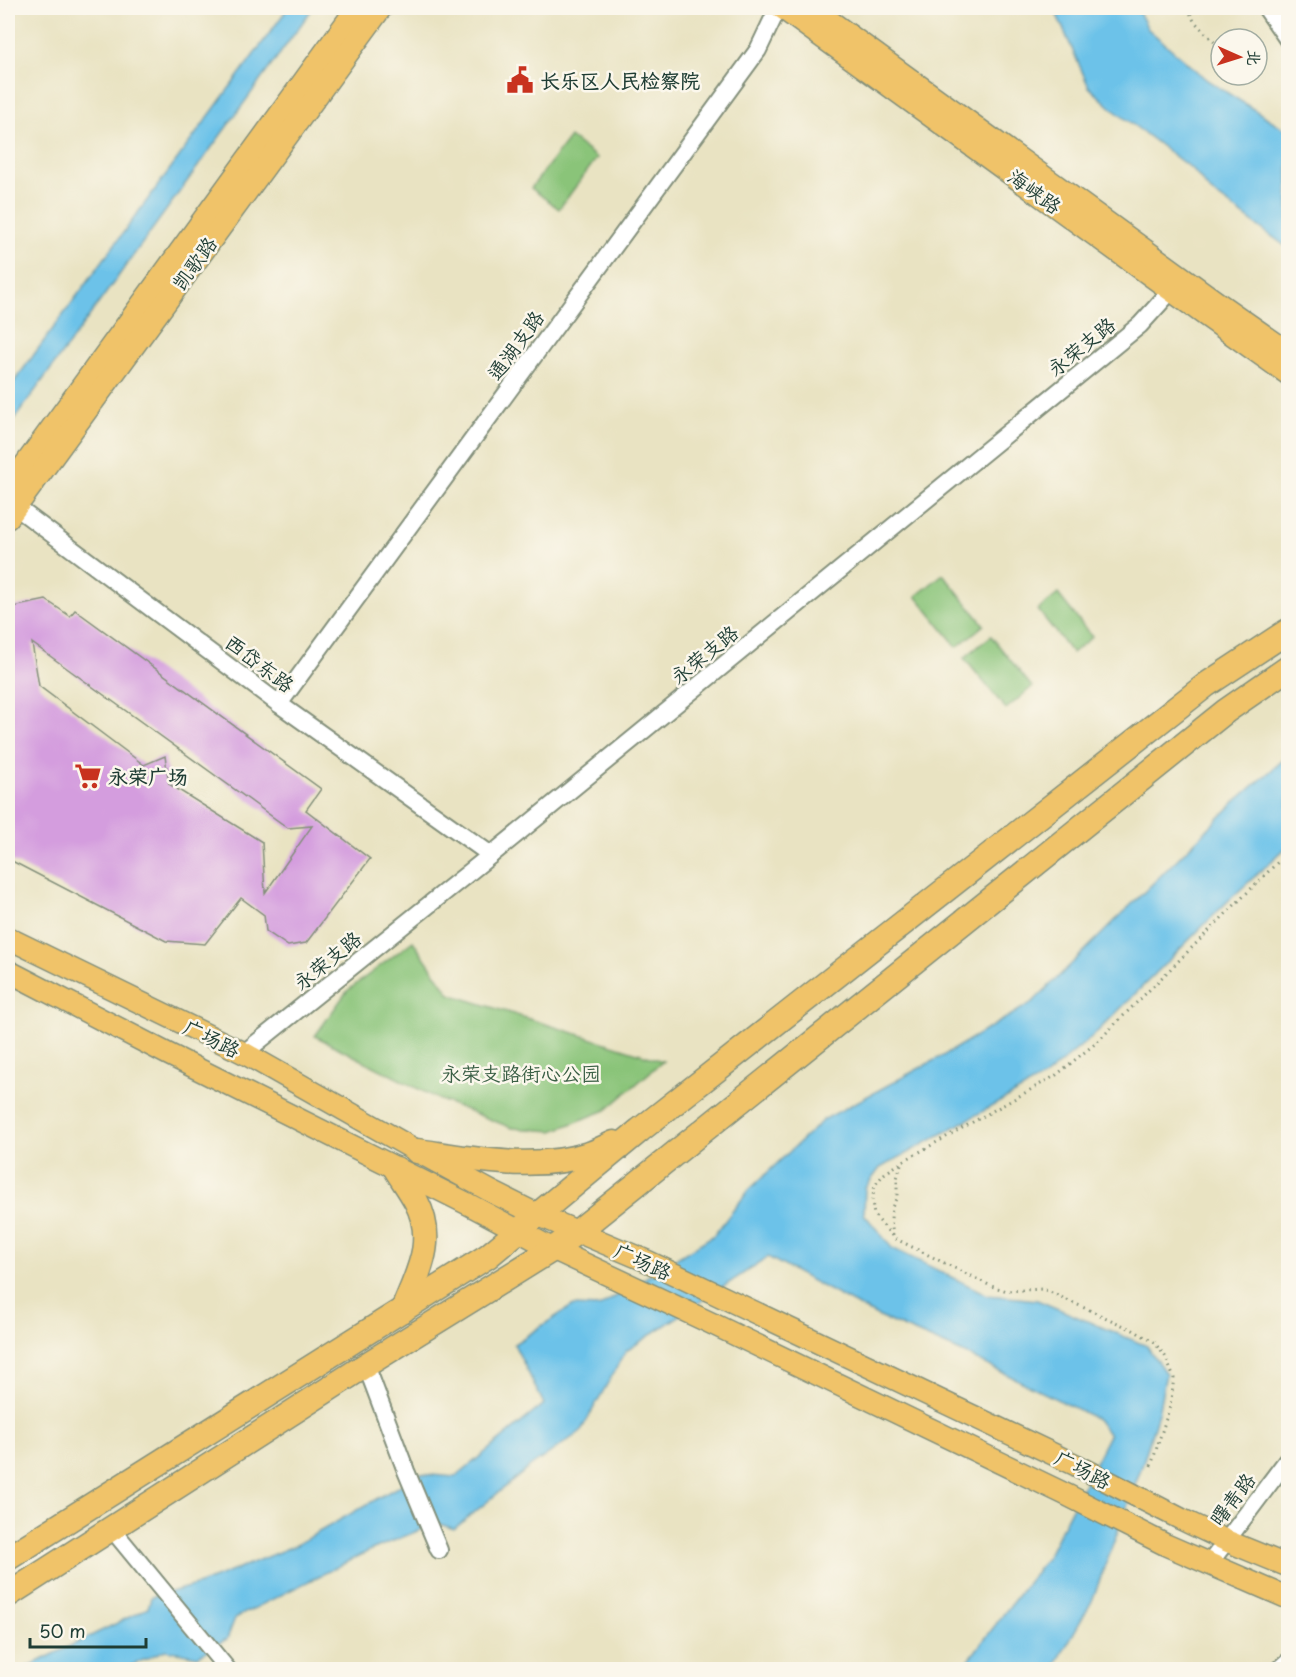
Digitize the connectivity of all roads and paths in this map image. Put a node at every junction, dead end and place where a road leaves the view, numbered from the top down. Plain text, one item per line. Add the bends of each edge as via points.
1 (357, 8) edge
2 (381, 8) edge
3 (780, 8) edge
4 (812, 8) edge
5 (1188, 8) edge
6 (1266, 8) edge
7 (1209, 37) edge
8 (1288, 40) edge
9 (1177, 284) junction
10 (1288, 352) edge
11 (1288, 374) edge
12 (10, 504) edge
13 (1288, 631) edge
14 (1288, 668) edge
15 (279, 704) junction
16 (1288, 852) edge
17 (491, 855) junction
18 (8, 938) edge
19 (8, 971) edge
20 (244, 1053) junction
21 (640, 1130) junction
22 (417, 1151) junction
23 (902, 1161) junction
24 (396, 1169) junction
25 (538, 1215) junction
26 (518, 1231) junction
27 (577, 1232) junction
28 (894, 1238) junction
29 (553, 1249) junction
30 (403, 1310) junction
31 (366, 1365) junction
32 (1288, 1459) edge
33 (1151, 1466) dead end
34 (112, 1529) junction
35 (1227, 1541) junction
36 (439, 1550) dead end
37 (8, 1558) edge
38 (1209, 1564) junction
39 (1288, 1566) edge
40 (8, 1595) edge
41 (1288, 1598) edge
42 (1288, 1662) edge
43 (226, 1667) edge
44 (1279, 1670) edge

1 - 12 main road, 凯歌路
2 - 12 main road, 凯歌路
3 - 9 main road, 海峡路
3 - 15 street, 通湖支路 via 758,50
4 - 9 main road, 海峡路
5 - 7 path
6 - 8 street
9 - 10 main road, 海峡路
9 - 11 main road, 海峡路
9 - 17 street, 永荣支路 via 1140,325
12 - 15 street, 西岱东路
13 - 21 highway via 1206,685
14 - 27 highway via 1226,711
15 - 17 street, 西岱东路
16 - 23 path via 1074,1063
17 - 20 street, 永荣支路
18 - 20 main road, 广场路
19 - 24 main road, 广场路
20 - 22 main road, 广场路
21 - 22 highway via 593,1153 559,1161 484,1160
21 - 25 highway
22 - 25 main road, 广场路
23 - 28 path via 892,1207
23 - 28 path via 874,1185 872,1201 874,1215
24 - 26 main road, 广场路
24 - 30 highway via 417,1203 425,1227 426,1250
25 - 26 highway
25 - 27 main road, 广场路
26 - 29 main road, 广场路
26 - 30 highway via 488,1256
27 - 29 highway
27 - 35 main road, 广场路 via 649,1262
28 - 33 path via 991,1286 1007,1292 1043,1289 1154,1342 1174,1378 1170,1406
29 - 31 highway
29 - 38 main road, 广场路
30 - 37 highway
31 - 34 highway
31 - 36 street
32 - 35 street, 曙青路
34 - 40 highway
34 - 43 street
35 - 38 street, 曙青路
35 - 39 main road, 广场路
38 - 41 main road, 广场路
42 - 44 street

